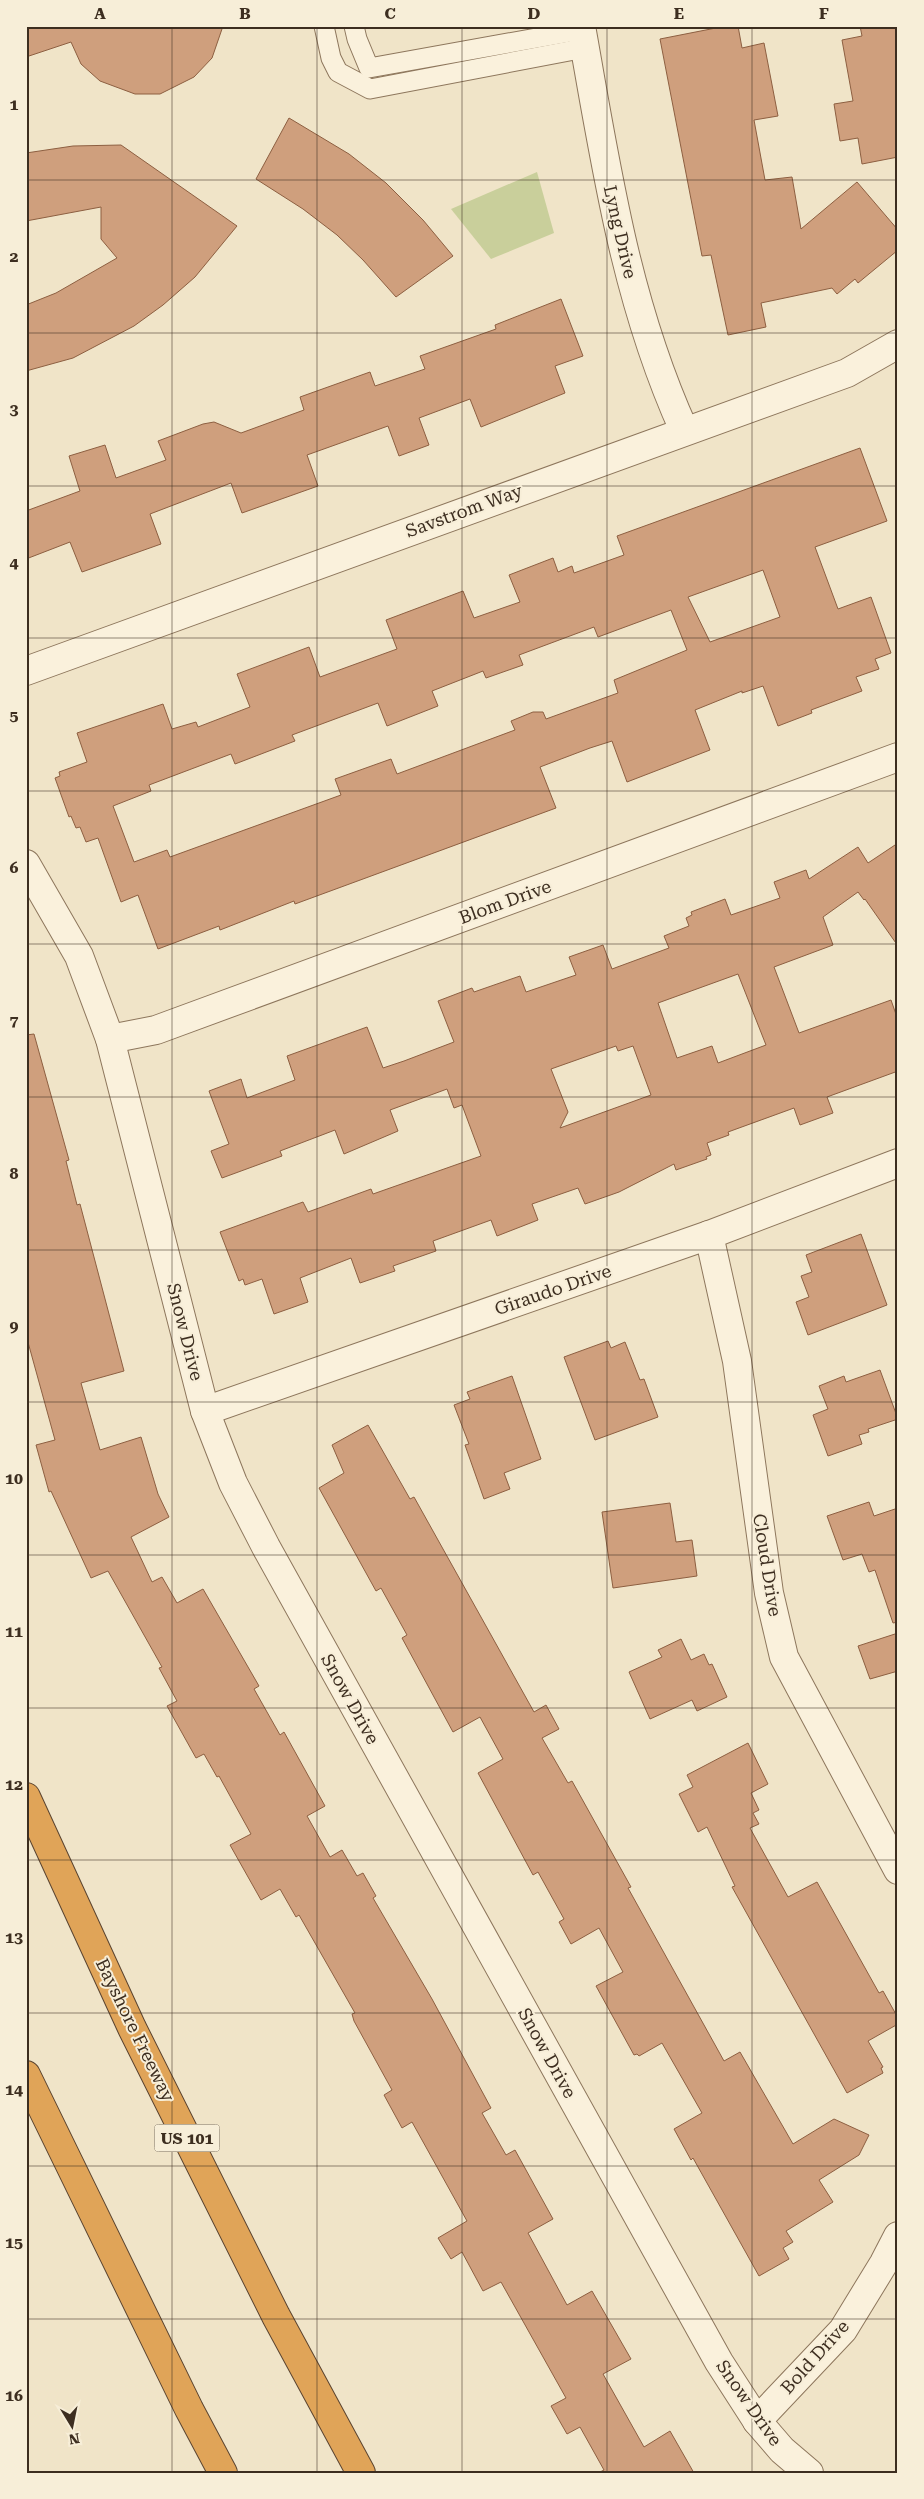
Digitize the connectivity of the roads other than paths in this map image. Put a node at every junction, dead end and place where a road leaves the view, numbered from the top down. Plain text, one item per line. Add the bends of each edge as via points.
1 (324, 26) edge
2 (354, 26) edge
3 (582, 35) edge
4 (898, 344) edge
5 (684, 430) junction
6 (26, 671) edge
7 (898, 757) edge
8 (26, 864) edge
9 (110, 1039) junction
10 (898, 1163) edge
11 (709, 1235) junction
12 (205, 1410) junction
13 (26, 1797) edge
14 (898, 1870) edge
15 (26, 2074) edge
16 (898, 2236) edge
17 (757, 2421) junction
18 (222, 2473) edge
19 (361, 2473) edge
20 (809, 2473) edge

1 - 3 lane via 330,58 338,72 370,89
2 - 3 lane via 370,68
3 - 5 street, Lyng Drive via 616,222 635,297 666,390
4 - 5 street, Savstrom Way via 847,373
5 - 6 street, Savstrom Way
7 - 9 street, Blom Drive via 156,1030
8 - 9 street, Snow Drive via 79,956
9 - 12 street, Snow Drive
10 - 11 street, Giraudo Drive
11 - 12 street, Giraudo Drive
11 - 14 street, Cloud Drive via 737,1360 769,1593 784,1656
12 - 17 street, Snow Drive via 233,1483 266,1547 714,2353
13 - 19 highway, Bayshore Freeway / US 101 via 132,2028 276,2316
15 - 18 highway
16 - 17 street, Bold Drive via 843,2330
17 - 20 street, Snow Drive via 782,2450

